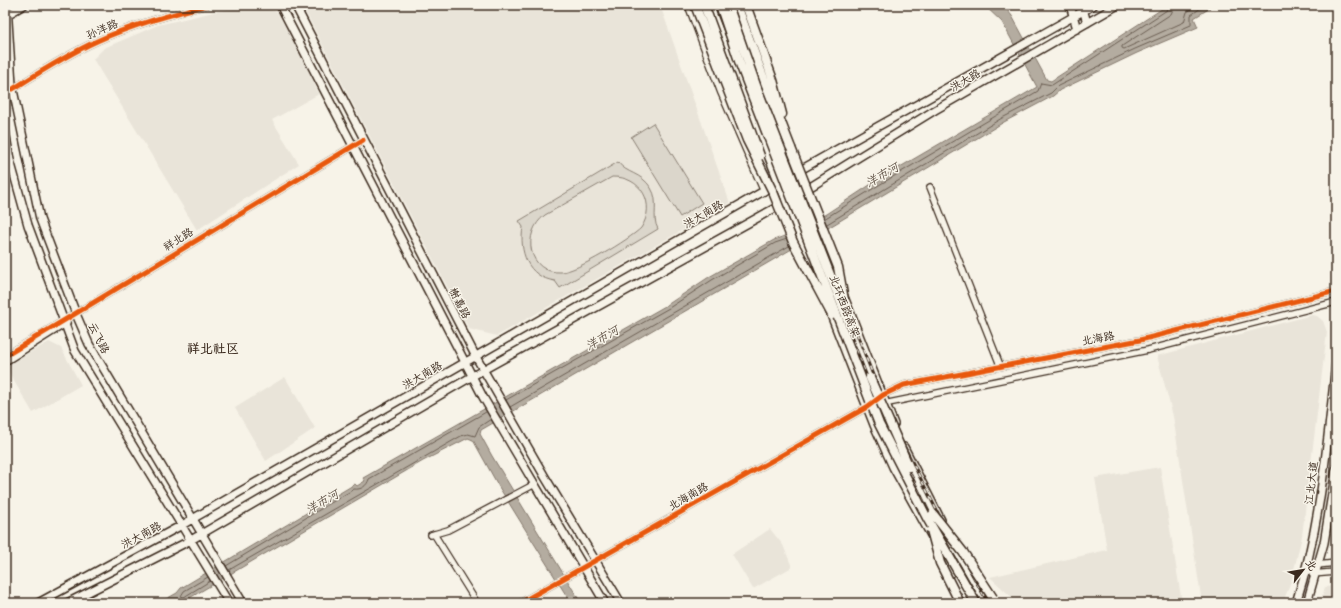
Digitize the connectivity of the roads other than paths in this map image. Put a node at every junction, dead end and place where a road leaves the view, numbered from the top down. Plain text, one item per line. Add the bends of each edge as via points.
1 (6, 5) edge
2 (24, 5) edge
3 (207, 5) edge
4 (280, 5) edge
5 (295, 5) edge
6 (688, 5) edge
7 (695, 5) edge
8 (704, 5) edge
9 (709, 5) edge
10 (720, 5) edge
11 (746, 5) edge
12 (1070, 5) edge
13 (1094, 5) edge
14 (1118, 5) edge
15 (732, 6) edge
16 (1083, 8) edge
17 (6, 16) edge
18 (1073, 17) junction
19 (1087, 23) junction
20 (1077, 29) junction
21 (13, 89) junction
22 (5, 130) edge
23 (363, 140) junction
24 (353, 146) junction
25 (791, 148) junction
26 (815, 162) joint
27 (795, 173) junction
28 (778, 184) junction
29 (930, 187) dead end
30 (802, 191) junction
31 (764, 192) junction
32 (773, 192) junction
33 (786, 202) junction
34 (1336, 291) edge
35 (1336, 302) edge
36 (76, 314) junction
37 (64, 323) junction
38 (849, 323) junction
39 (847, 342) junction
40 (5, 356) edge
41 (476, 357) junction
42 (5, 362) edge
43 (465, 363) junction
44 (1336, 363) edge
45 (1000, 365) dead end
46 (483, 370) junction
47 (472, 376) junction
48 (883, 395) junction
49 (887, 405) junction
50 (867, 408) junction
51 (1336, 469) edge
52 (532, 485) junction
53 (930, 516) junction
54 (192, 520) junction
55 (182, 525) junction
56 (201, 534) junction
57 (191, 540) junction
58 (595, 560) junction
59 (1336, 563) edge
60 (1317, 565) junction
61 (581, 568) junction
62 (1306, 572) junction
63 (1336, 572) edge
64 (1315, 575) junction
65 (994, 602) edge
66 (38, 603) edge
67 (67, 603) edge
68 (229, 603) edge
69 (243, 603) edge
70 (477, 603) edge
71 (520, 603) edge
72 (605, 603) edge
73 (621, 603) edge
74 (960, 603) edge
75 (970, 603) edge
76 (976, 603) edge
77 (983, 603) edge
78 (1296, 603) edge
79 (1306, 603) edge

1 - 17 main road, 云飞路
2 - 17 main road
3 - 21 street, 孙洋路 via 154,18 97,41
4 - 24 main road, 榭嘉路
5 - 23 main road, 榭嘉路
6 - 31 street via 721,93
7 - 32 highway, bridge via 747,140
8 - 32 highway, bridge
9 - 28 main road
10 - 39 highway, 北环西路高架, bridge via 740,64
11 - 25 highway via 773,80
12 - 18 main road
13 - 16 main road, 洪大路
14 - 19 main road, 洪大路
15 - 25 highway
15 - 27 main road
15 - 38 highway, 北环西路高架, bridge via 757,88
16 - 18 main road, 洪大路
16 - 19 main road
17 - 21 main road, 云飞路
18 - 20 main road
18 - 26 main road, 洪大路
19 - 20 main road, 洪大路
20 - 30 main road, 洪大路
21 - 36 main road, 云飞路 via 40,219
22 - 37 main road via 10,160 28,225
23 - 24 street, 祥北路
23 - 41 main road, 榭嘉路
24 - 36 street, 祥北路
24 - 43 main road, 榭嘉路
25 - 38 highway, bridge via 838,267
26 - 27 main road, 洪大南路
27 - 28 main road, 洪大南路
27 - 30 main road
28 - 31 main road, 洪大南路
28 - 33 main road
29 - 45 street
30 - 33 main road
30 - 48 main road
31 - 41 main road, 洪大南路
32 - 39 highway, bridge via 793,242
33 - 46 main road
33 - 50 main road
34 - 48 street, 北海路 via 1140,340 904,385
35 - 49 street, 北海路 via 1148,350
36 - 37 street, 祥北路
36 - 54 main road, 云飞路 via 89,344
37 - 40 street, 祥北路
37 - 42 street, 祥北路
37 - 55 main road via 75,351
38 - 53 highway, 北环西路高架, bridge via 895,438
39 - 53 highway, 北环西路高架, bridge via 879,424
41 - 43 main road, 洪大南路
41 - 46 main road, 榭嘉路
43 - 47 main road, 榭嘉路
43 - 54 main road, 洪大南路
44 - 62 main road, 江北大道 via 1319,511
46 - 47 main road
46 - 58 main road, 榭嘉路
47 - 52 main road, 榭嘉路
47 - 56 main road
48 - 49 main road
48 - 50 street, 北海路
49 - 50 street, 北海路
49 - 65 main road via 899,437 939,518
50 - 58 street, 北海南路
50 - 75 main road via 893,467
51 - 60 main road, 江北大道 via 1324,543
52 - 61 main road, 榭嘉路
52 - 70 street via 448,530 433,534
53 - 65 highway, bridge via 963,552
53 - 74 highway, bridge via 940,563
53 - 76 highway, 北环西路高架, bridge
53 - 77 highway, 北环西路高架, bridge
54 - 55 main road, 洪大南路
54 - 56 main road, 云飞路
55 - 57 main road
55 - 66 main road, 洪大南路
56 - 57 main road
56 - 69 main road, 云飞路
57 - 67 main road
57 - 68 main road
58 - 61 street, 北海南路
58 - 73 main road, 榭嘉路
59 - 60 street
60 - 62 street
60 - 64 main road, 江北大道
61 - 71 street, 北海南路
61 - 72 main road, 榭嘉路
62 - 64 street
62 - 78 main road, 江北大道
63 - 64 street
64 - 79 main road, 江北大道

